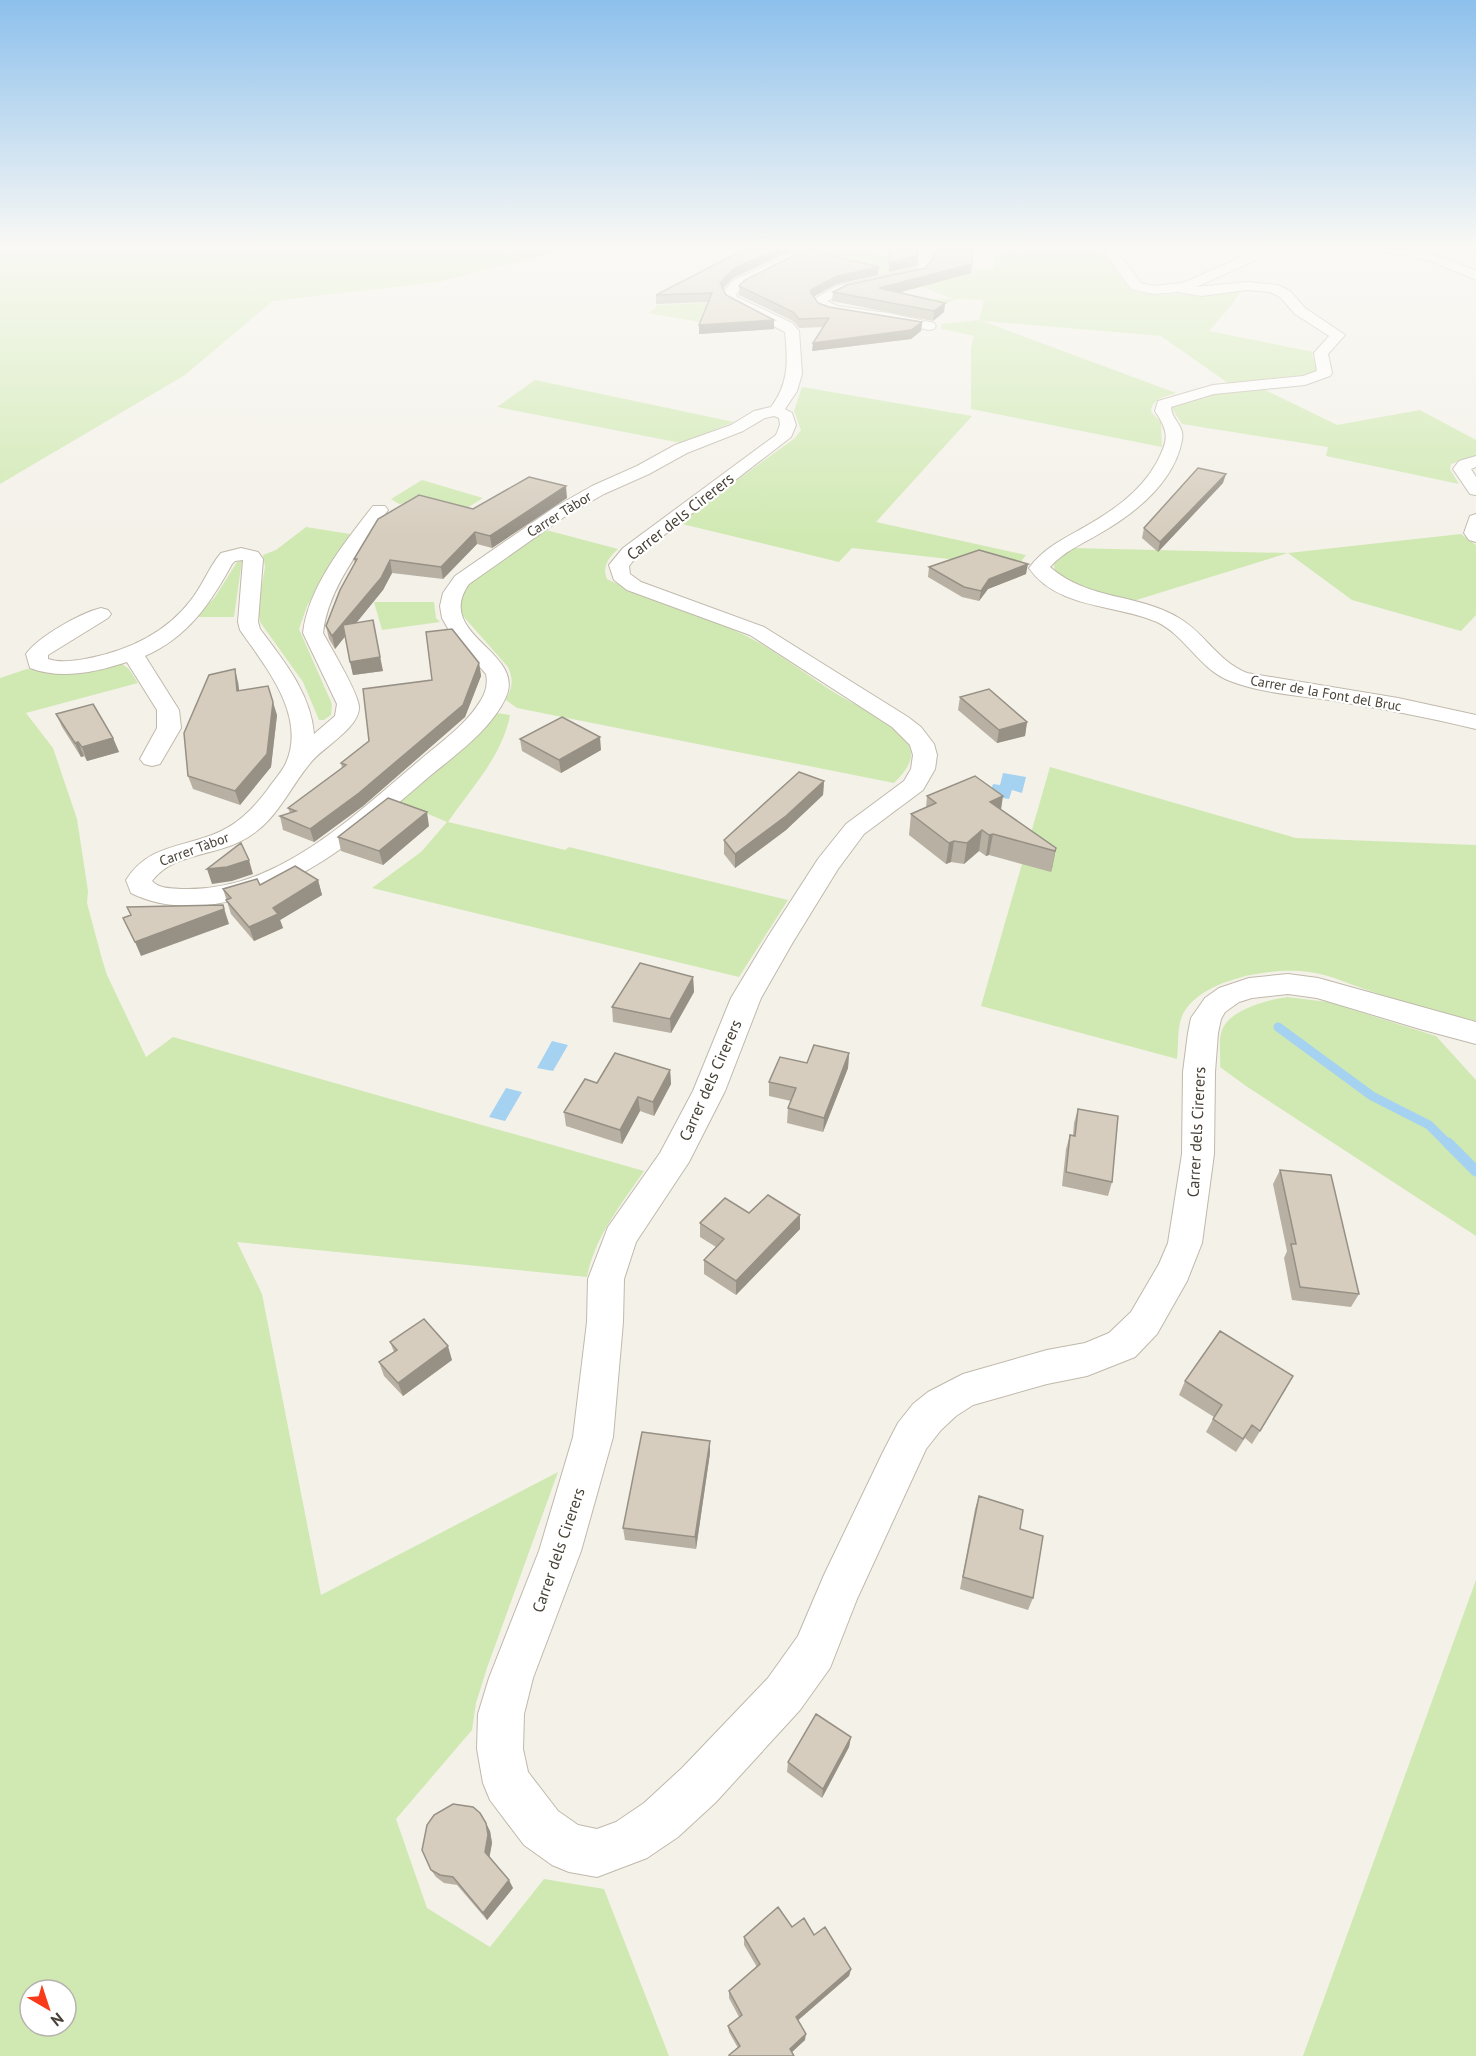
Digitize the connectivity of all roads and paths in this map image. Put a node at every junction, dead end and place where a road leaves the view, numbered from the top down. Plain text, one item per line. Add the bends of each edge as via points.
1 (793, 345) edge
2 (1328, 345) edge
3 (776, 411) junction
4 (1476, 461) edge
5 (1476, 490) edge
6 (379, 510) dead end
7 (1476, 520) edge
8 (1476, 536) edge
9 (101, 614) dead end
10 (133, 654) junction
11 (1476, 722) edge
12 (152, 759) dead end
13 (300, 759) junction
14 (1476, 1033) edge

1 - 3 street via 795,379
2 - 11 street, Carrer de la Font del Bruc via 1321,352 1326,373 1305,380 1213,390 1164,404 1163,411 1174,427 1173,446 1157,479 1122,512 1047,555 1039,568 1053,583 1077,594 1165,619 1183,629 1206,658 1231,674
3 - 13 street, Carrer Tàbor via 760,414 737,428 681,449 580,499 462,580 451,593 449,613 497,673 499,681 491,702 441,754 322,849 272,879 235,891 157,896 140,887 142,873 159,860 224,840 252,824
3 - 14 street, Carrer dels Cirerers via 784,414 788,425 783,437 630,552 619,565 621,576 634,586 757,631 800,656 913,732 926,755 914,785 855,829 827,865 758,974 709,1091 672,1162 620,1237 606,1279 594,1437 560,1551 501,1714 500,1749 507,1783 541,1828 569,1848 597,1853 630,1841 661,1820 776,1702 814,1652 897,1465 927,1417 963,1391 1087,1359 1122,1345 1144,1323 1185,1244 1198,1154 1203,1034 1206,1018 1215,1005 1229,995 1266,985 1318,988
4 - 5 street via 1462,469
6 - 13 street via 329,587 312,621 313,633 348,711 338,726
7 - 8 street
9 - 10 street via 39,651 38,663 72,667
10 - 12 street via 168,710 169,728
10 - 13 street via 180,623 209,589 228,557 251,556 248,622 295,701 301,719

